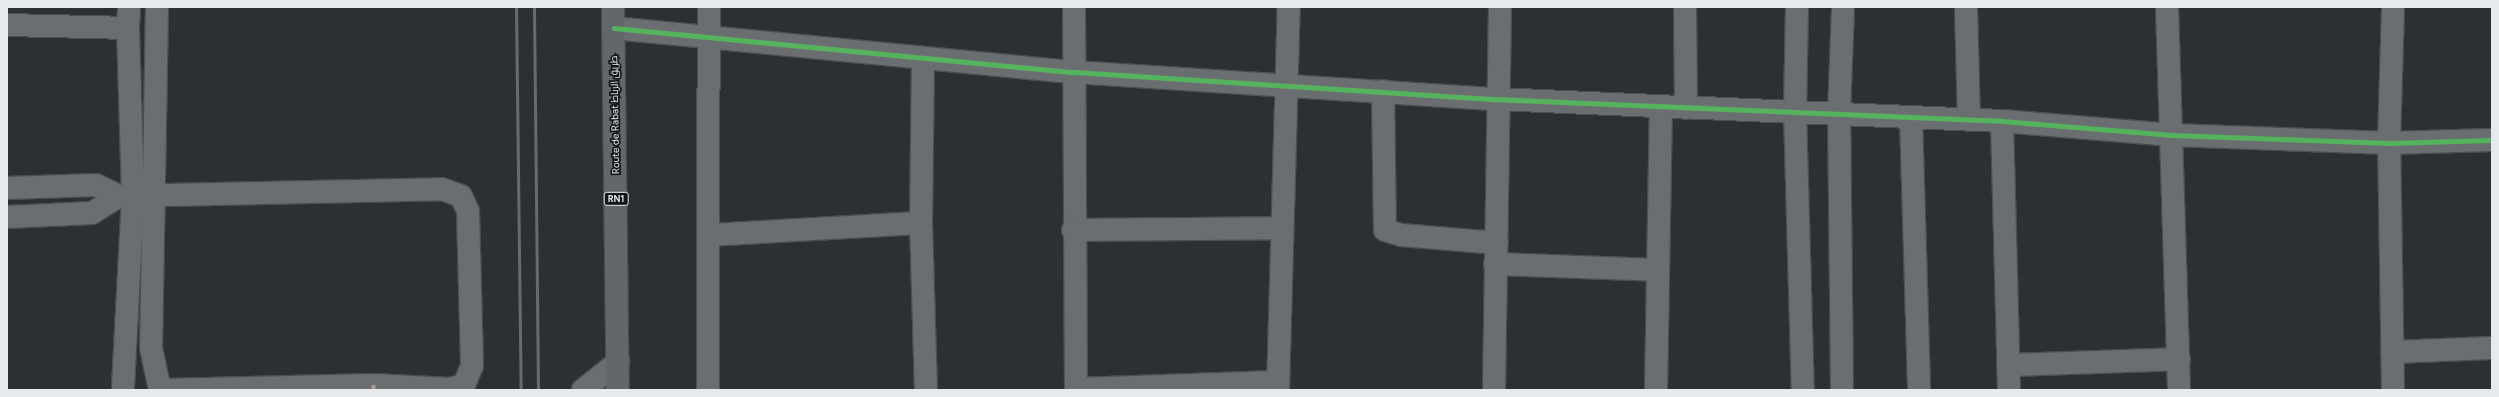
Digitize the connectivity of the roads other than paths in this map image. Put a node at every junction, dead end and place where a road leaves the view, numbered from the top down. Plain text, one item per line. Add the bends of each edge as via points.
1 (157, 7) edge
2 (709, 7) edge
3 (1074, 7) edge
4 (1289, 7) edge
5 (1500, 7) edge
6 (1685, 7) edge
7 (1797, 7) edge
8 (1843, 7) edge
9 (1966, 7) edge
10 (2167, 7) edge
11 (2393, 7) edge
12 (128, 17) edge
13 (614, 17) edge
14 (7, 25) edge
15 (710, 37) junction
16 (922, 59) junction
17 (1073, 72) junction
18 (1286, 85) junction
19 (1383, 91) junction
20 (1496, 99) junction
21 (1660, 107) junction
22 (1686, 108) junction
23 (1795, 111) junction
24 (1839, 113) junction
25 (1911, 117) junction
26 (1969, 120) junction
27 (2002, 121) junction
28 (2172, 135) junction
29 (2492, 140) edge
30 (2388, 143) junction
31 (7, 188) edge
32 (135, 196) junction
33 (7, 217) edge
34 (921, 222) junction
35 (1282, 228) junction
36 (1074, 230) junction
37 (710, 235) junction
38 (1497, 242) junction
39 (1495, 264) junction
40 (1658, 270) junction
41 (2492, 348) edge
42 (2392, 352) junction
43 (2179, 359) junction
44 (618, 362) junction
45 (2008, 365) junction
46 (1278, 386) edge
47 (374, 388) edge
48 (456, 389) edge
49 (123, 390) edge
50 (160, 390) edge
51 (165, 390) edge
52 (582, 390) edge
53 (618, 390) edge
54 (708, 390) edge
55 (926, 390) edge
56 (1076, 390) edge
57 (1494, 390) edge
58 (1656, 390) edge
59 (1803, 390) edge
60 (1842, 390) edge
61 (1919, 390) edge
62 (2009, 390) edge
63 (2179, 390) edge
64 (2393, 390) edge

1 - 32 street
2 - 15 street
3 - 17 street
4 - 18 street
5 - 20 street
6 - 22 street
7 - 23 street
8 - 24 street
9 - 26 street
10 - 28 street
11 - 30 street
12 - 14 street
12 - 32 street
13 - 15 street
13 - 44 main road, Route de Rabat طريق الرباط / RN1
15 - 16 street
15 - 37 street
16 - 17 street
16 - 34 street
17 - 18 street
17 - 36 street
18 - 19 street
18 - 35 street
19 - 20 street
19 - 38 street via 1385,230 1402,235
20 - 21 street
20 - 38 street
21 - 22 street
21 - 40 street
22 - 23 street
23 - 24 street
23 - 59 street
24 - 25 street
24 - 60 street
25 - 26 street
25 - 61 street
26 - 27 street
27 - 28 street
27 - 45 street
28 - 30 street
28 - 43 street
29 - 30 street
30 - 42 street
31 - 32 street via 96,185
32 - 33 street via 92,213
32 - 48 street via 455,191 468,211 472,366 469,380
32 - 49 street
32 - 50 street via 151,353
34 - 37 street
34 - 55 street
35 - 36 street
35 - 46 street
36 - 56 street
37 - 54 street
38 - 39 street
39 - 40 street
39 - 57 street
40 - 58 street
41 - 42 street
42 - 64 street
43 - 45 street
43 - 63 street
44 - 52 street
44 - 53 main road, Route de Rabat طريق الرباط / RN1
45 - 62 street
46 - 56 street
47 - 48 street
47 - 51 street

